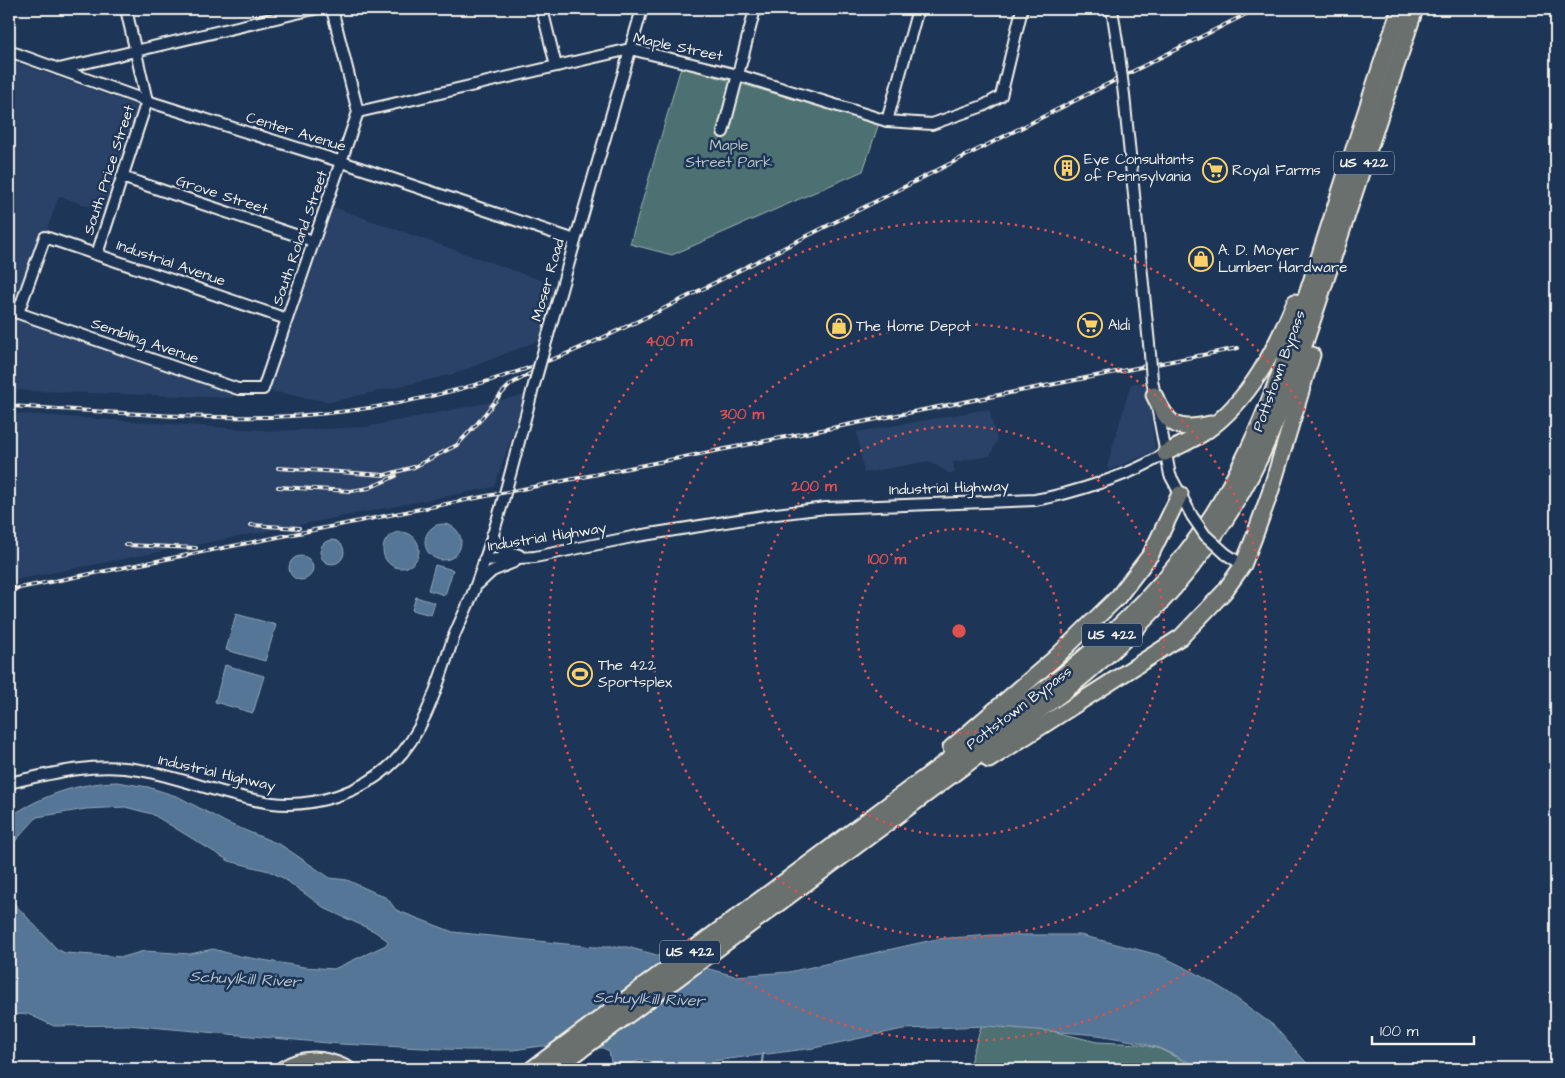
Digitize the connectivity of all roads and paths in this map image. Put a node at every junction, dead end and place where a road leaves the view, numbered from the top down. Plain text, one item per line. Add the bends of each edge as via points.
1 (126, 9) edge
2 (314, 9) edge
3 (332, 9) edge
4 (542, 9) edge
5 (642, 9) edge
6 (755, 9) edge
7 (918, 9) edge
8 (1022, 9) edge
9 (1112, 9) edge
10 (1400, 9) edge
11 (1415, 9) edge
12 (630, 49) junction
13 (135, 50) junction
14 (9, 51) edge
15 (556, 66) junction
16 (59, 69) junction
17 (738, 75) junction
18 (147, 101) junction
19 (358, 112) junction
20 (887, 121) junction
21 (723, 132) dead end
22 (342, 162) junction
23 (122, 177) junction
24 (313, 240) junction
25 (574, 240) junction
26 (97, 254) junction
27 (18, 313) joint
28 (1307, 316) junction
29 (288, 319) junction
30 (1308, 353) junction
31 (1153, 387) junction
32 (263, 388) joint
33 (1219, 422) junction
34 (1165, 453) junction
35 (1180, 494) junction
36 (492, 535) junction
37 (535, 557) junction
38 (484, 560) junction
39 (1243, 565) junction
40 (476, 587) junction
41 (9, 783) edge
42 (916, 802) junction
43 (849, 835) junction
44 (589, 1046) junction
45 (283, 1069) edge
46 (296, 1069) edge
47 (332, 1069) edge
48 (347, 1069) edge
49 (532, 1069) edge
50 (555, 1069) edge
51 (566, 1069) edge

1 - 13 street, South Price Street
2 - 13 street
3 - 19 street
4 - 15 street
5 - 12 street, Moser Road
6 - 17 street
7 - 20 street
8 - 20 street, Maple Street via 1001,96 984,106 932,124
9 - 31 street, bridge via 1124,95
10 - 28 highway, US 422 via 1333,215
11 - 28 highway, Pottstown Bypass / US 422
12 - 15 street, Maple Street
12 - 17 street, Maple Street
12 - 25 street, Moser Road
13 - 16 street
13 - 18 street, South Price Street
14 - 16 street, Center Avenue
15 - 19 street, Maple Street
16 - 18 street, Center Avenue
17 - 20 street, Maple Street
17 - 21 street
18 - 22 street, Center Avenue
18 - 23 street, South Price Street
19 - 22 street, South Roland Street
22 - 24 street, South Roland Street
22 - 25 street, Center Avenue
23 - 24 street, Grove Street
23 - 26 street, South Price Street
24 - 29 street, South Roland Street
25 - 36 street, Moser Road, bridge
26 - 27 street, Industrial Avenue via 45,237
26 - 29 street, Industrial Avenue
27 - 32 street, Sembling Avenue via 238,389
28 - 30 highway, Pottstown Bypass / US 422
28 - 33 highway via 1266,363 1244,396
28 - 43 highway, Pottstown Bypass / US 422 via 1286,358 1265,417 1230,485 1195,541 1145,602 1063,675
29 - 32 street, South Roland Street
30 - 39 highway via 1270,493
30 - 42 highway, Pottstown Bypass / US 422 via 1246,486 1225,521 1165,600 1096,667
31 - 33 highway via 1168,419 1175,425 1190,428
31 - 34 street
33 - 34 highway
34 - 35 street via 1170,475
34 - 37 street, Industrial Highway via 1151,463 1064,494 1035,500 817,509 637,536
35 - 39 street, bridge via 1205,536
35 - 43 highway via 1143,567 1100,616 915,781
36 - 37 street via 502,550 509,554
36 - 38 street, Moser Road
37 - 38 street, Industrial Highway
37 - 40 street via 492,571
38 - 40 street, Industrial Highway
39 - 42 highway via 1205,614 1181,637 970,772
40 - 41 street, Industrial Highway via 426,714 394,762 361,786 319,801 298,804 273,803 120,768 67,770
42 - 44 highway, Pottstown Bypass / US 422
43 - 49 highway, Pottstown Bypass / US 422
44 - 50 highway, US 422
44 - 51 highway
45 - 48 highway via 295,1062 312,1059
46 - 47 highway via 312,1066

